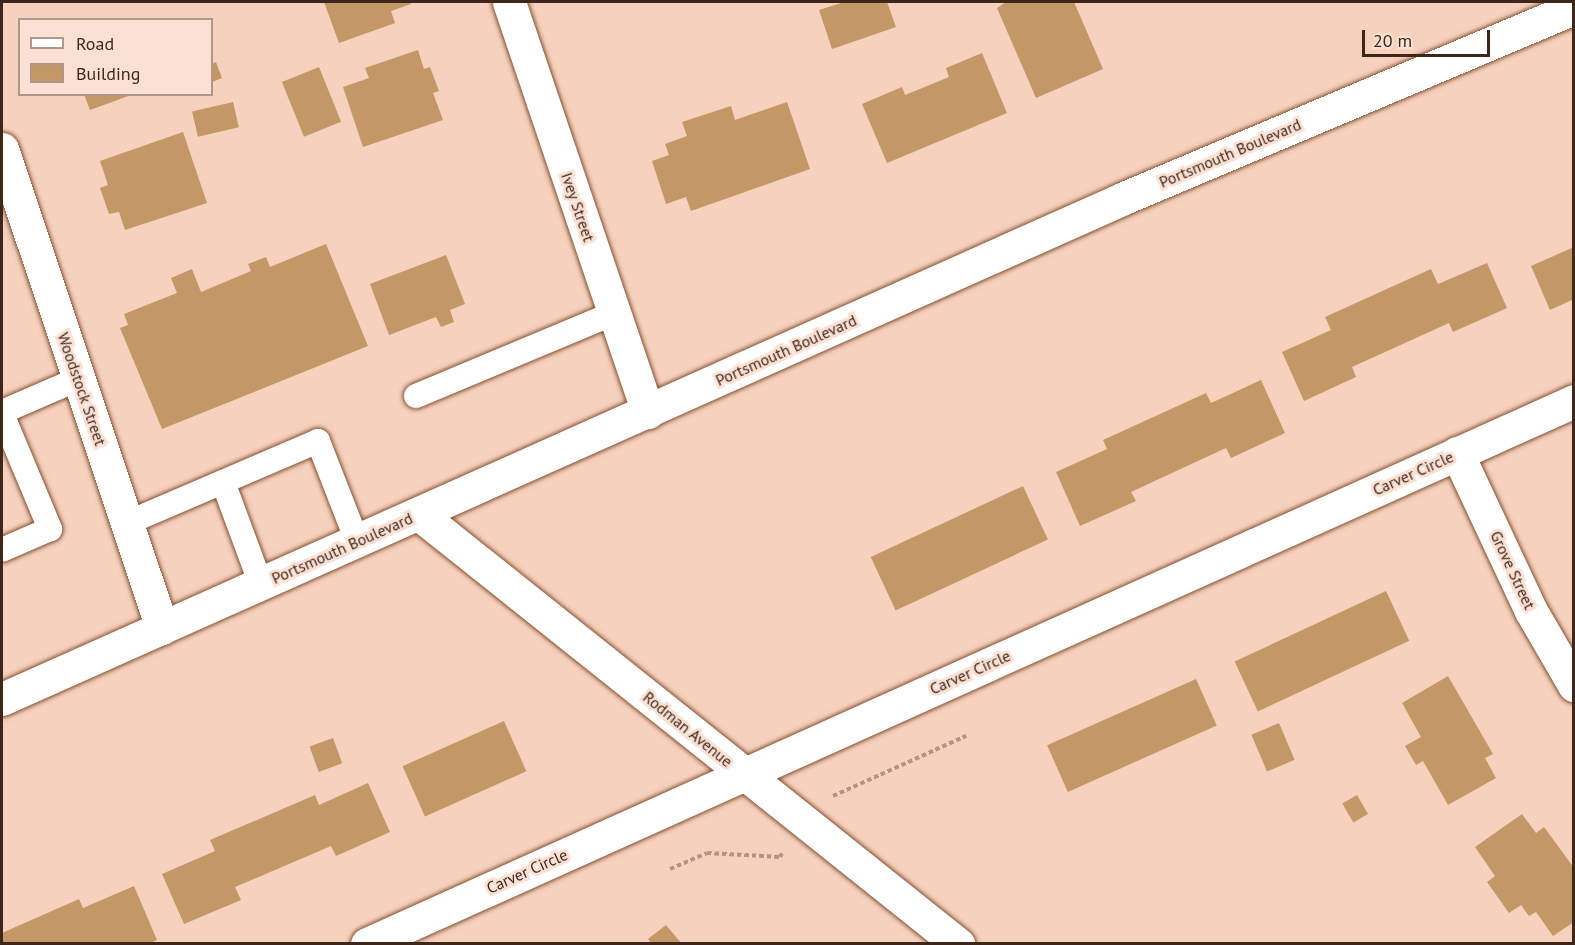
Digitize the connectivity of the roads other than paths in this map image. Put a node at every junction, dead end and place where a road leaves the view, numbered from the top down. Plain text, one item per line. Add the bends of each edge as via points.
1 (509, 2) edge
2 (1574, 8) edge
3 (2, 149) edge
4 (614, 313) junction
5 (78, 379) junction
6 (416, 396) dead end
7 (1574, 401) edge
8 (648, 412) junction
9 (2, 413) edge
10 (1457, 453) junction
11 (223, 482) junction
12 (419, 514) junction
13 (127, 524) junction
14 (357, 542) junction
15 (2, 550) edge
16 (261, 585) junction
17 (162, 628) junction
18 (1574, 685) edge
19 (2, 699) edge
20 (744, 773) junction
21 (367, 944) edge
22 (958, 944) edge

1 - 4 street, Ivey Street
2 - 8 street, Portsmouth Boulevard via 1124,198
3 - 5 street, Woodstock Street
4 - 6 lane
4 - 8 street, Ivey Street
5 - 9 lane
5 - 13 street, Woodstock Street
7 - 10 street, Carver Circle
8 - 12 street, Portsmouth Boulevard
9 - 15 lane via 50,530
10 - 18 street, Grove Street via 1531,610
10 - 20 street, Carver Circle
11 - 13 lane
11 - 14 lane via 318,441
11 - 16 lane
12 - 14 street, Portsmouth Boulevard
12 - 20 street, Rodman Avenue
13 - 17 street, Woodstock Street
14 - 16 street, Portsmouth Boulevard
16 - 17 street, Portsmouth Boulevard
17 - 19 street, Portsmouth Boulevard
20 - 21 street, Carver Circle
20 - 22 street, Rodman Avenue

